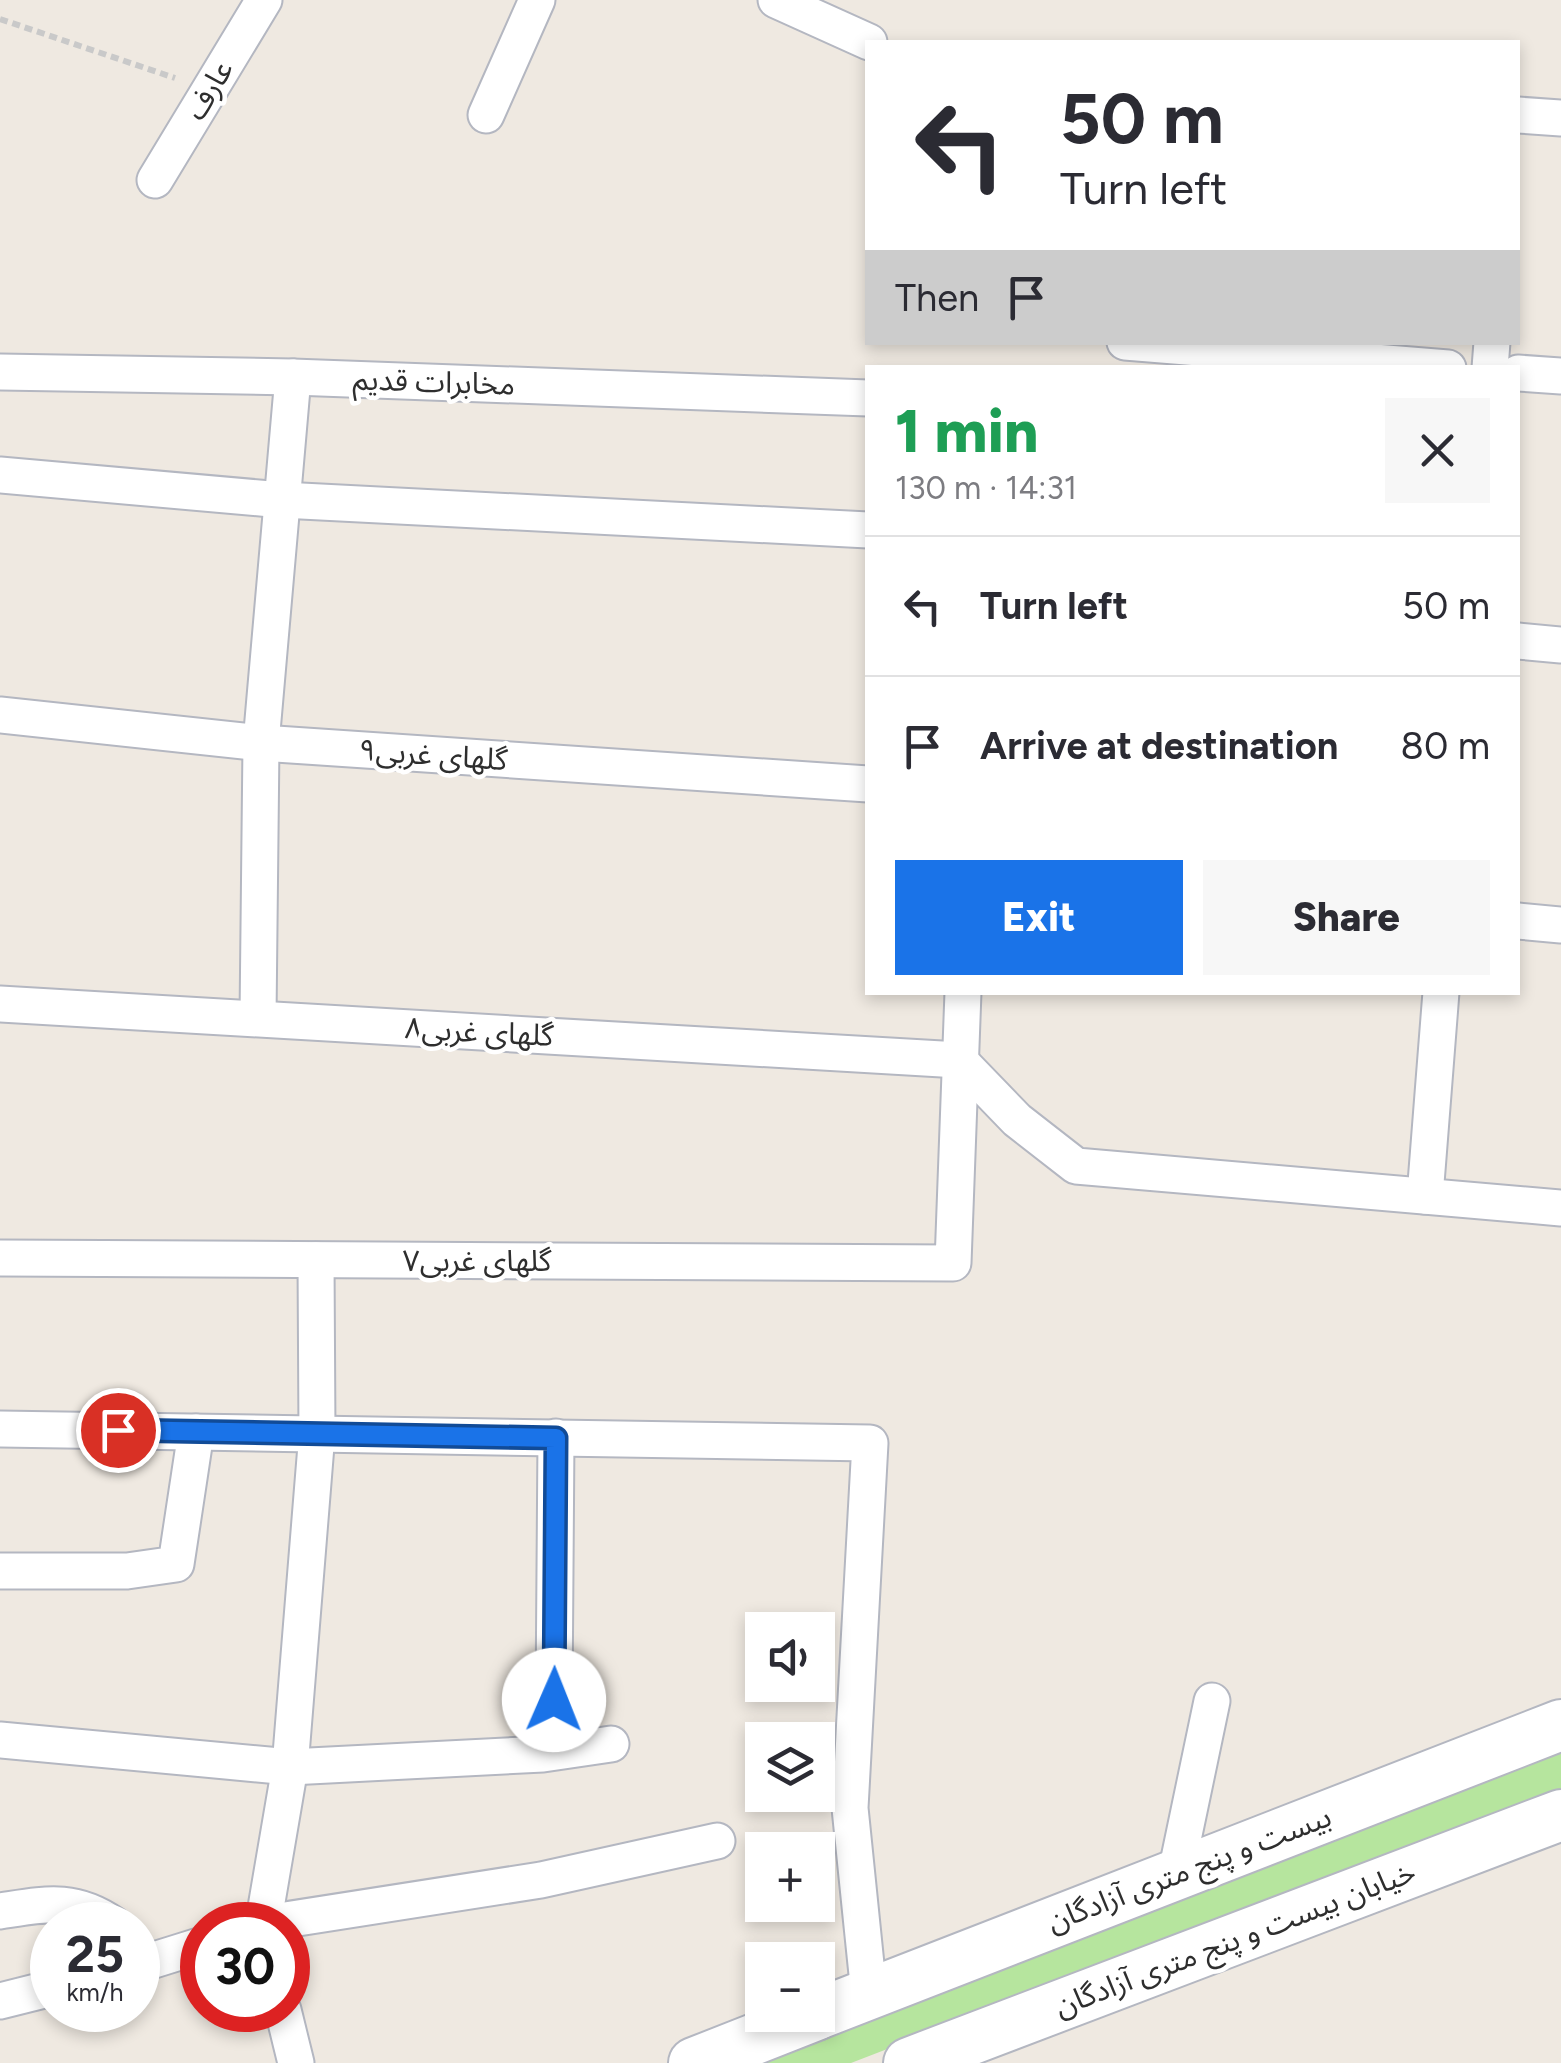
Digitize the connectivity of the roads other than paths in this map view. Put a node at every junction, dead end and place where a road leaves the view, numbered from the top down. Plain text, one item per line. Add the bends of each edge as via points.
1 (264, 0) edge
2 (537, 0) edge
3 (776, 0) edge
4 (865, 40) edge
5 (486, 115) dead end
6 (1520, 115) edge
7 (1561, 118) edge
8 (155, 180) dead end
9 (1162, 345) edge
10 (1411, 365) edge
11 (0, 372) edge
12 (1520, 373) edge
13 (1561, 376) edge
14 (293, 378) junction
15 (865, 398) edge
16 (0, 475) edge
17 (282, 500) junction
18 (865, 530) edge
19 (1520, 641) edge
20 (1561, 645) edge
21 (0, 715) edge
22 (261, 743) junction
23 (865, 784) edge
24 (1520, 921) edge
25 (1561, 925) edge
26 (963, 995) edge
27 (1441, 995) edge
28 (0, 1004) edge
29 (258, 1018) junction
30 (959, 1060) junction
31 (1425, 1196) junction
32 (1561, 1208) edge
33 (0, 1258) edge
34 (316, 1260) junction
35 (0, 1428) edge
36 (196, 1432) junction
37 (318, 1434) junction
38 (556, 1438) junction
39 (0, 1571) edge
40 (554, 1700) dead end
41 (1212, 1701) dead end
42 (1561, 1725) edge
43 (0, 1740) edge
44 (611, 1744) dead end
45 (290, 1767) junction
46 (1561, 1814) edge
47 (717, 1841) dead end
48 (1176, 1874) junction
49 (264, 1902) edge
50 (30, 1906) edge
51 (0, 1911) edge
52 (310, 1916) edge
53 (1210, 1949) junction
54 (30, 1994) edge
55 (869, 1994) junction
56 (0, 2001) edge
57 (835, 2007) edge
58 (289, 2032) edge
59 (773, 2032) edge
60 (296, 2063) edge
61 (694, 2063) edge
62 (909, 2063) edge

1 - 8 street, عارف
2 - 5 street
3 - 4 street
6 - 7 street
9 - 10 street
11 - 14 street, مخابرات قدیم
12 - 13 street
14 - 15 street, مخابرات قدیم
14 - 17 street
16 - 17 street
17 - 18 street
17 - 22 street
19 - 20 street
21 - 22 street, گلهای غربی۹
22 - 23 street, گلهای غربی۹
22 - 29 street
24 - 25 street
26 - 30 street
27 - 31 street
28 - 29 street, گلهای غربی۸
29 - 30 street, گلهای غربی۸
30 - 31 street via 1016,1120 1076,1166
30 - 34 street, گلهای غربی۷ via 953,1264
31 - 32 street
33 - 34 street, گلهای غربی۷
34 - 37 street
35 - 36 street
36 - 37 street
36 - 39 street via 176,1564 127,1571
37 - 38 street
37 - 45 street
38 - 40 street
38 - 55 street via 870,1443 850,1808
41 - 48 street
42 - 48 main road, بیست و پنج متری آزادگان
43 - 45 street
44 - 45 street via 543,1754
45 - 49 street
46 - 53 main road, خیابان بیست و پنج متری آزادگان
47 - 52 street via 541,1880
48 - 53 main road
48 - 55 main road, بیست و پنج متری آزادگان
50 - 51 street
53 - 62 main road, خیابان بیست و پنج متری آزادگان
54 - 56 street
55 - 57 main road, بیست و پنج متری آزادگان
58 - 60 street
59 - 61 main road, بیست و پنج متری آزادگان

